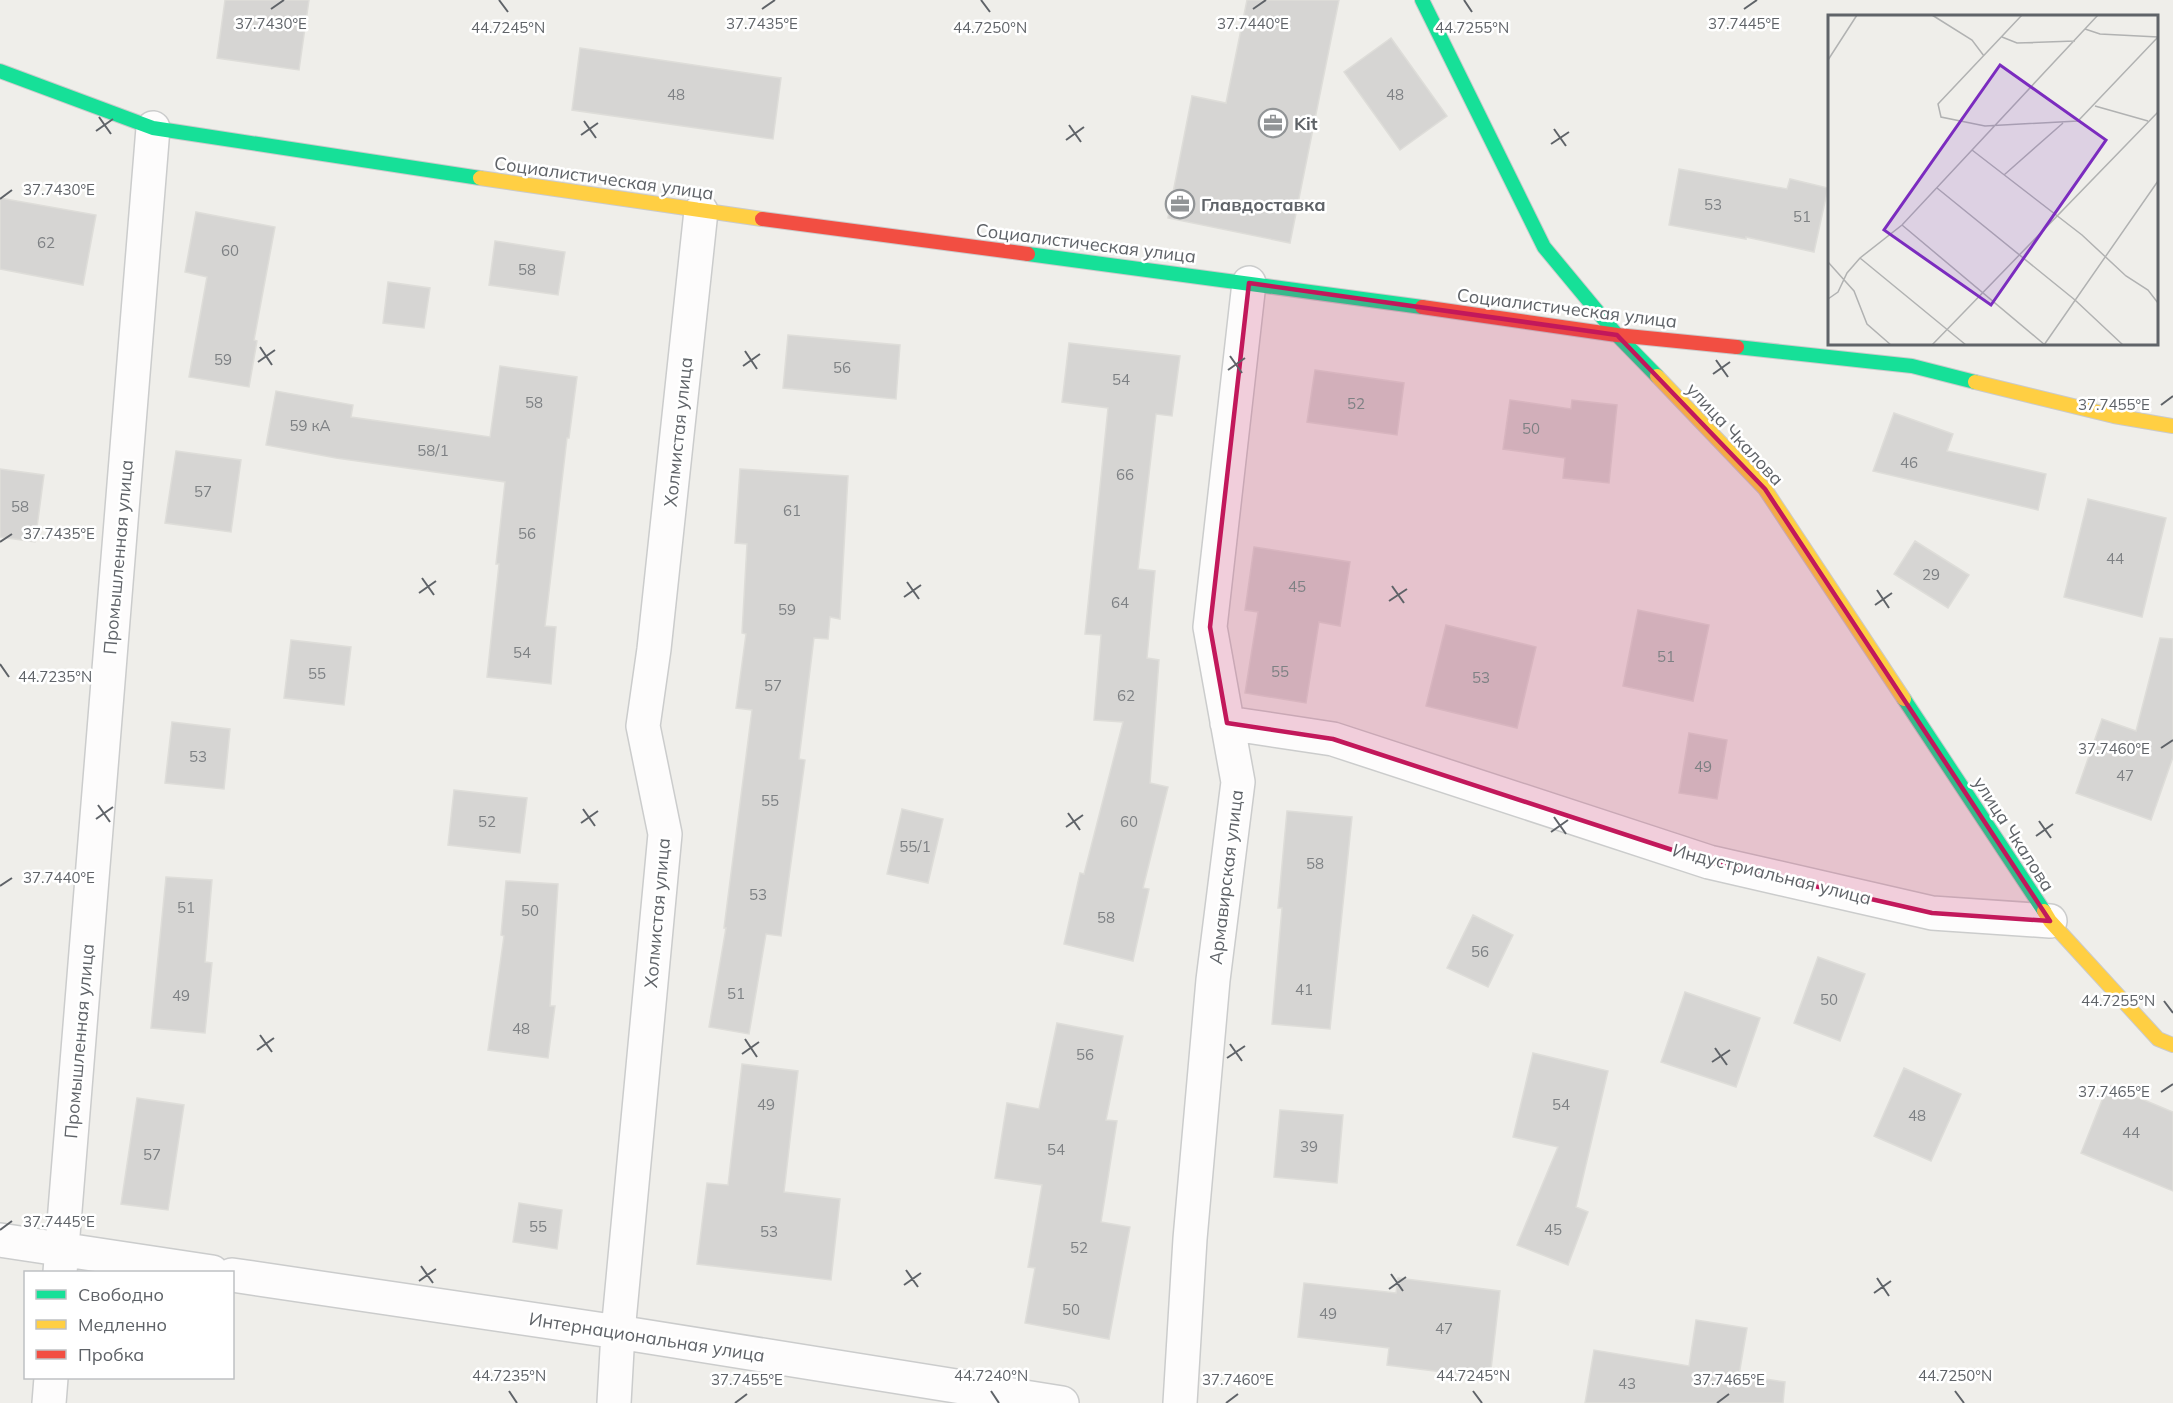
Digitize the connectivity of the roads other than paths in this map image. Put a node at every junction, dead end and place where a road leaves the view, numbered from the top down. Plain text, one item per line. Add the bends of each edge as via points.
1 (1422, 0) edge
2 (0, 71) edge
3 (153, 128) junction
4 (701, 211) junction
5 (1249, 283) junction
6 (1617, 335) junction
7 (2173, 426) edge
8 (1227, 723) junction
9 (2050, 921) junction
10 (2173, 1045) edge
11 (0, 1240) edge
12 (61, 1261) edge
13 (198, 1271) edge
14 (234, 1275) edge
15 (618, 1332) junction
16 (51, 1379) edge
17 (49, 1403) edge
18 (614, 1403) edge
19 (1062, 1403) edge
20 (1180, 1403) edge

1 - 6 street, улица Чкалова via 1544,247
2 - 3 street, Социалистическая улица
3 - 4 street, Социалистическая улица
3 - 12 street, Промышленная улица
4 - 5 street, Социалистическая улица
4 - 15 street, Холмистая улица via 643,726 665,834
5 - 6 street, Социалистическая улица
5 - 8 street, Армавирская улица via 1210,627
6 - 7 street, Социалистическая улица via 1912,366 2114,416
6 - 9 street, улица Чкалова via 1766,489
8 - 9 street, Индустриальная улица via 1333,739 1709,862 1932,913
8 - 20 street, Армавирская улица via 1238,782 1209,1027
9 - 10 street via 2158,1039
11 - 12 street
12 - 13 street
14 - 15 street, Интернациональная улица
15 - 18 street, Холмистая улица
15 - 19 street, Интернациональная улица
16 - 17 street

